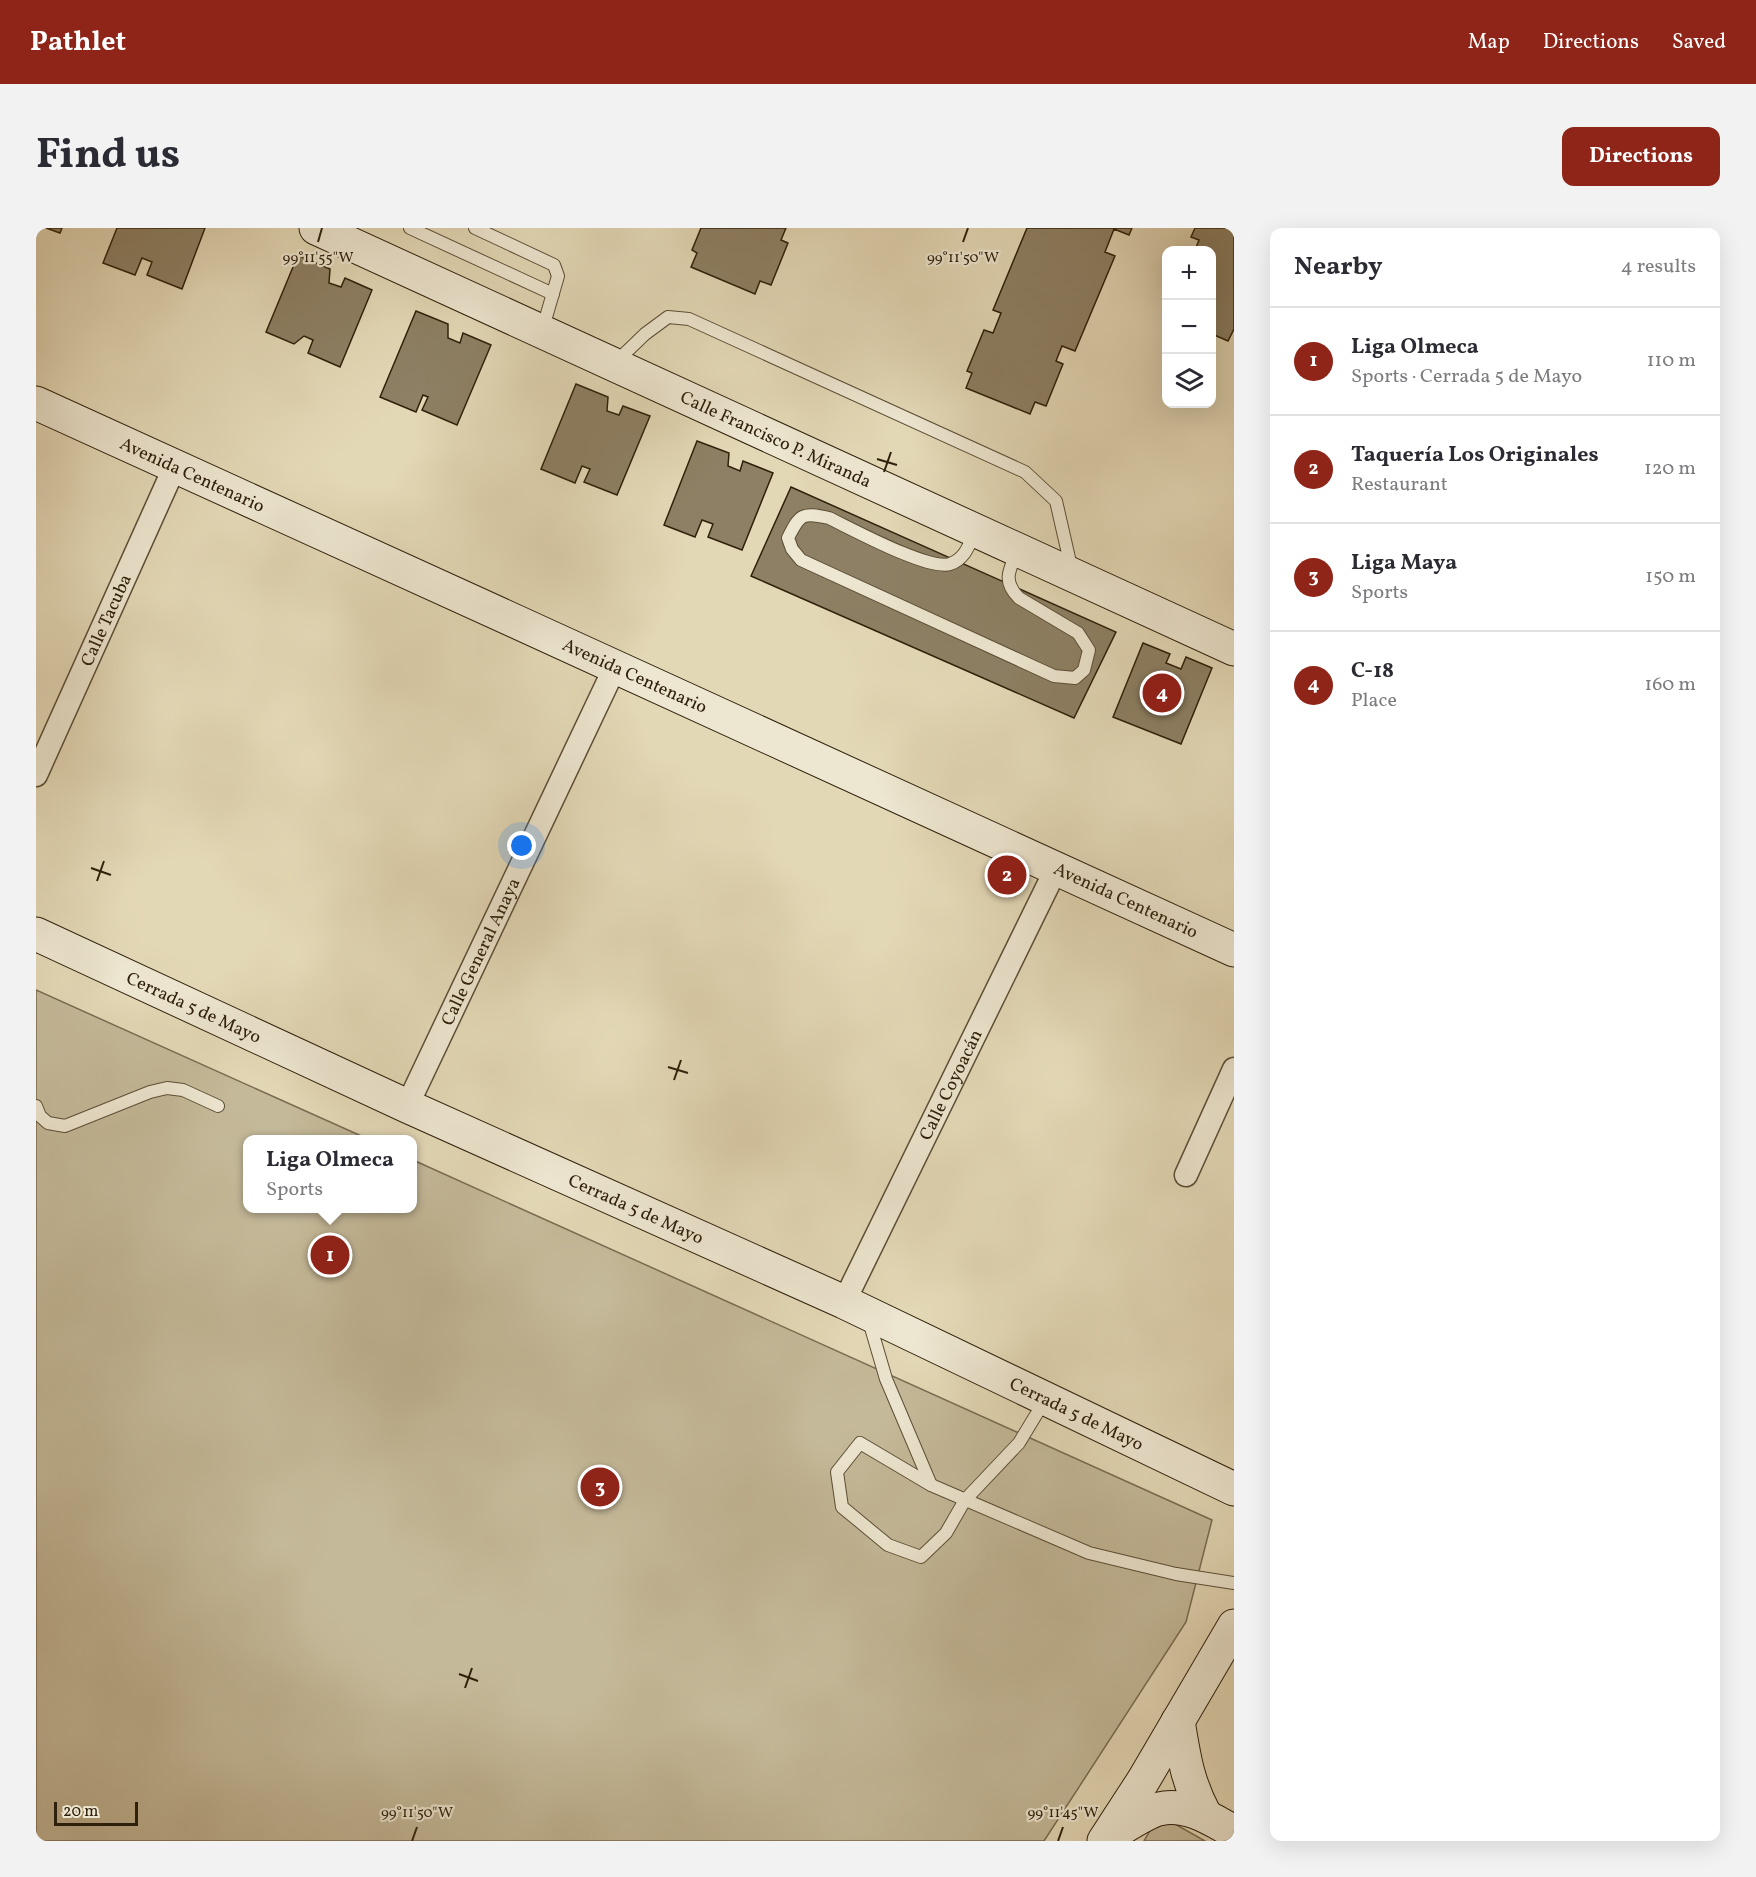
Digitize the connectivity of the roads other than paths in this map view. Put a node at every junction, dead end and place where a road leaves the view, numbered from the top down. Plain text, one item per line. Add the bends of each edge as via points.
1 (316, 228) edge
2 (410, 228) edge
3 (475, 228) edge
4 (553, 294) junction
5 (541, 332) junction
6 (613, 365) junction
7 (36, 403) edge
8 (175, 466) junction
9 (975, 531) junction
10 (1018, 550) junction
11 (1073, 575) junction
12 (1234, 649) edge
13 (616, 665) junction
14 (36, 775) edge
15 (1057, 867) junction
16 (36, 934) edge
17 (1234, 950) edge
18 (1234, 1070) edge
19 (36, 1106) edge
20 (218, 1106) dead end
21 (407, 1106) junction
22 (1186, 1175) dead end
23 (855, 1308) junction
24 (1045, 1399) junction
25 (931, 1485) junction
26 (1234, 1490) edge
27 (965, 1500) junction
28 (1234, 1583) edge
29 (1234, 1626) edge
30 (1178, 1720) junction
31 (1204, 1815) junction
32 (1234, 1832) edge
33 (1106, 1839) edge

1 - 5 main road, Calle Francisco P. Miranda
2 - 4 lane
3 - 4 lane via 554,265 558,276
4 - 5 lane
5 - 6 main road, Calle Francisco P. Miranda
6 - 9 main road, Calle Francisco P. Miranda
6 - 11 lane via 668,317 689,319 1025,472 1056,501
7 - 8 main road, Avenida Centenario
8 - 13 main road, Avenida Centenario
8 - 14 street, Calle Tacuba
9 - 10 main road, Calle Francisco P. Miranda
9 - 10 lane via 965,553 949,564 936,565 816,515 797,519 788,538 801,560 1054,676 1075,678 1084,670 1089,650 1078,633 1013,591 1008,581
10 - 11 main road, Calle Francisco P. Miranda
11 - 12 main road, Calle Francisco P. Miranda
13 - 15 main road, Avenida Centenario
13 - 21 street, Calle General Anaya
15 - 17 main road, Avenida Centenario
15 - 23 street, Calle Coyoacán
16 - 21 main road, Cerrada 5 de Mayo
18 - 22 street
19 - 20 lane via 48,1123 65,1126 167,1089 183,1090
21 - 23 main road, Cerrada 5 de Mayo
23 - 24 main road, Cerrada 5 de Mayo
23 - 25 lane
24 - 26 main road, Cerrada 5 de Mayo
24 - 27 lane via 1019,1443
25 - 27 lane
25 - 27 lane via 860,1443 837,1472 842,1507 888,1545 921,1557 946,1533
27 - 28 lane via 1089,1553
29 - 30 main road
30 - 31 main road via 1186,1770
30 - 33 main road
31 - 32 main road
31 - 33 main road via 1160,1809

